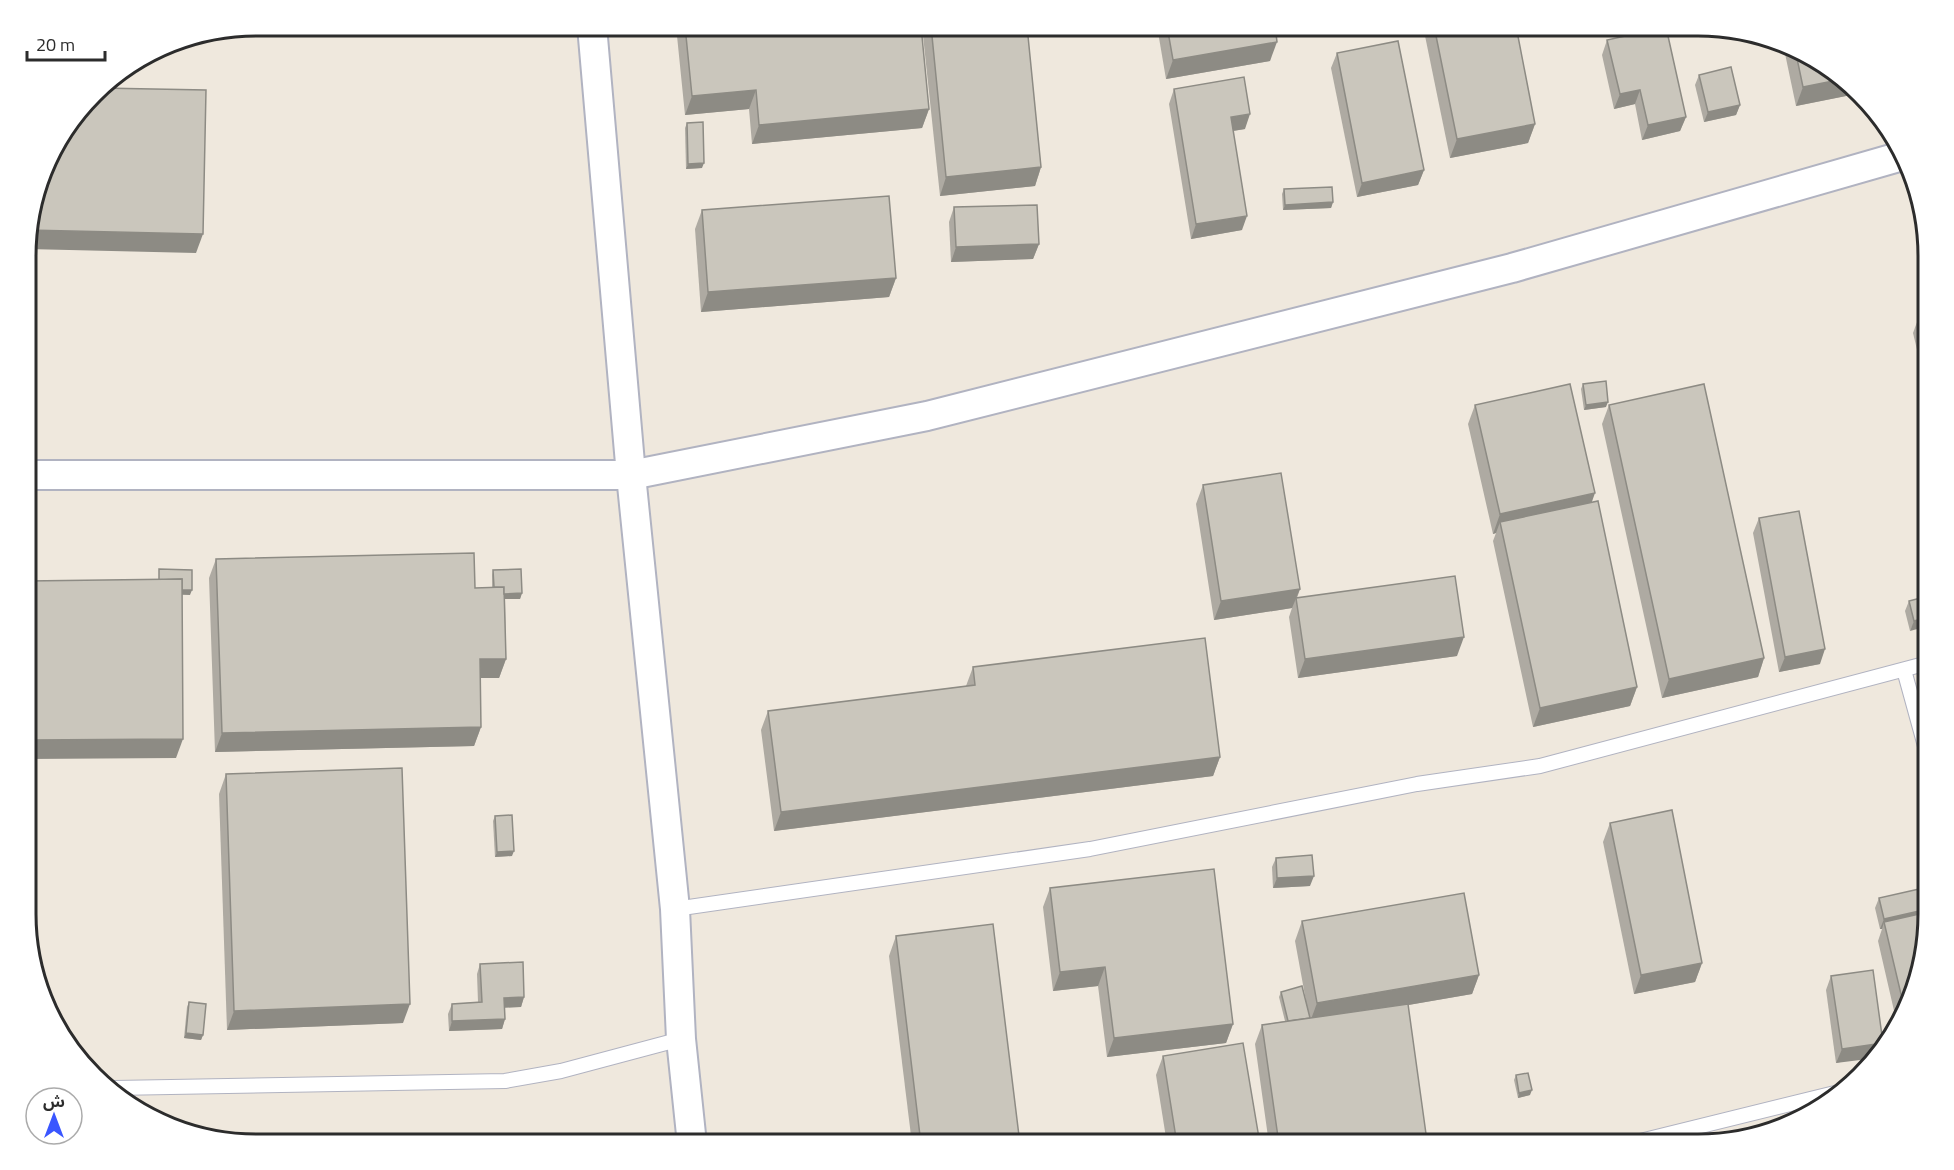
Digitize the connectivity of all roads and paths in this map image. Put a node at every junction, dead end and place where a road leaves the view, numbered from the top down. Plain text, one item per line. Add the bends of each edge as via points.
1 (593, 36) edge
2 (1895, 158) edge
3 (36, 475) edge
4 (631, 475) junction
5 (1918, 666) edge
6 (1904, 670) junction
7 (1918, 721) edge
8 (675, 909) junction
9 (681, 1039) junction
10 (121, 1088) edge
11 (1820, 1097) edge
12 (691, 1134) edge
13 (1669, 1134) edge

1 - 4 street
2 - 4 street via 1512,268 927,416
3 - 4 street
4 - 8 street
5 - 6 lane
6 - 7 lane
6 - 8 lane via 1540,766 1417,784 1090,849
8 - 9 street
9 - 10 lane via 561,1071 505,1081
9 - 12 street
11 - 13 lane

